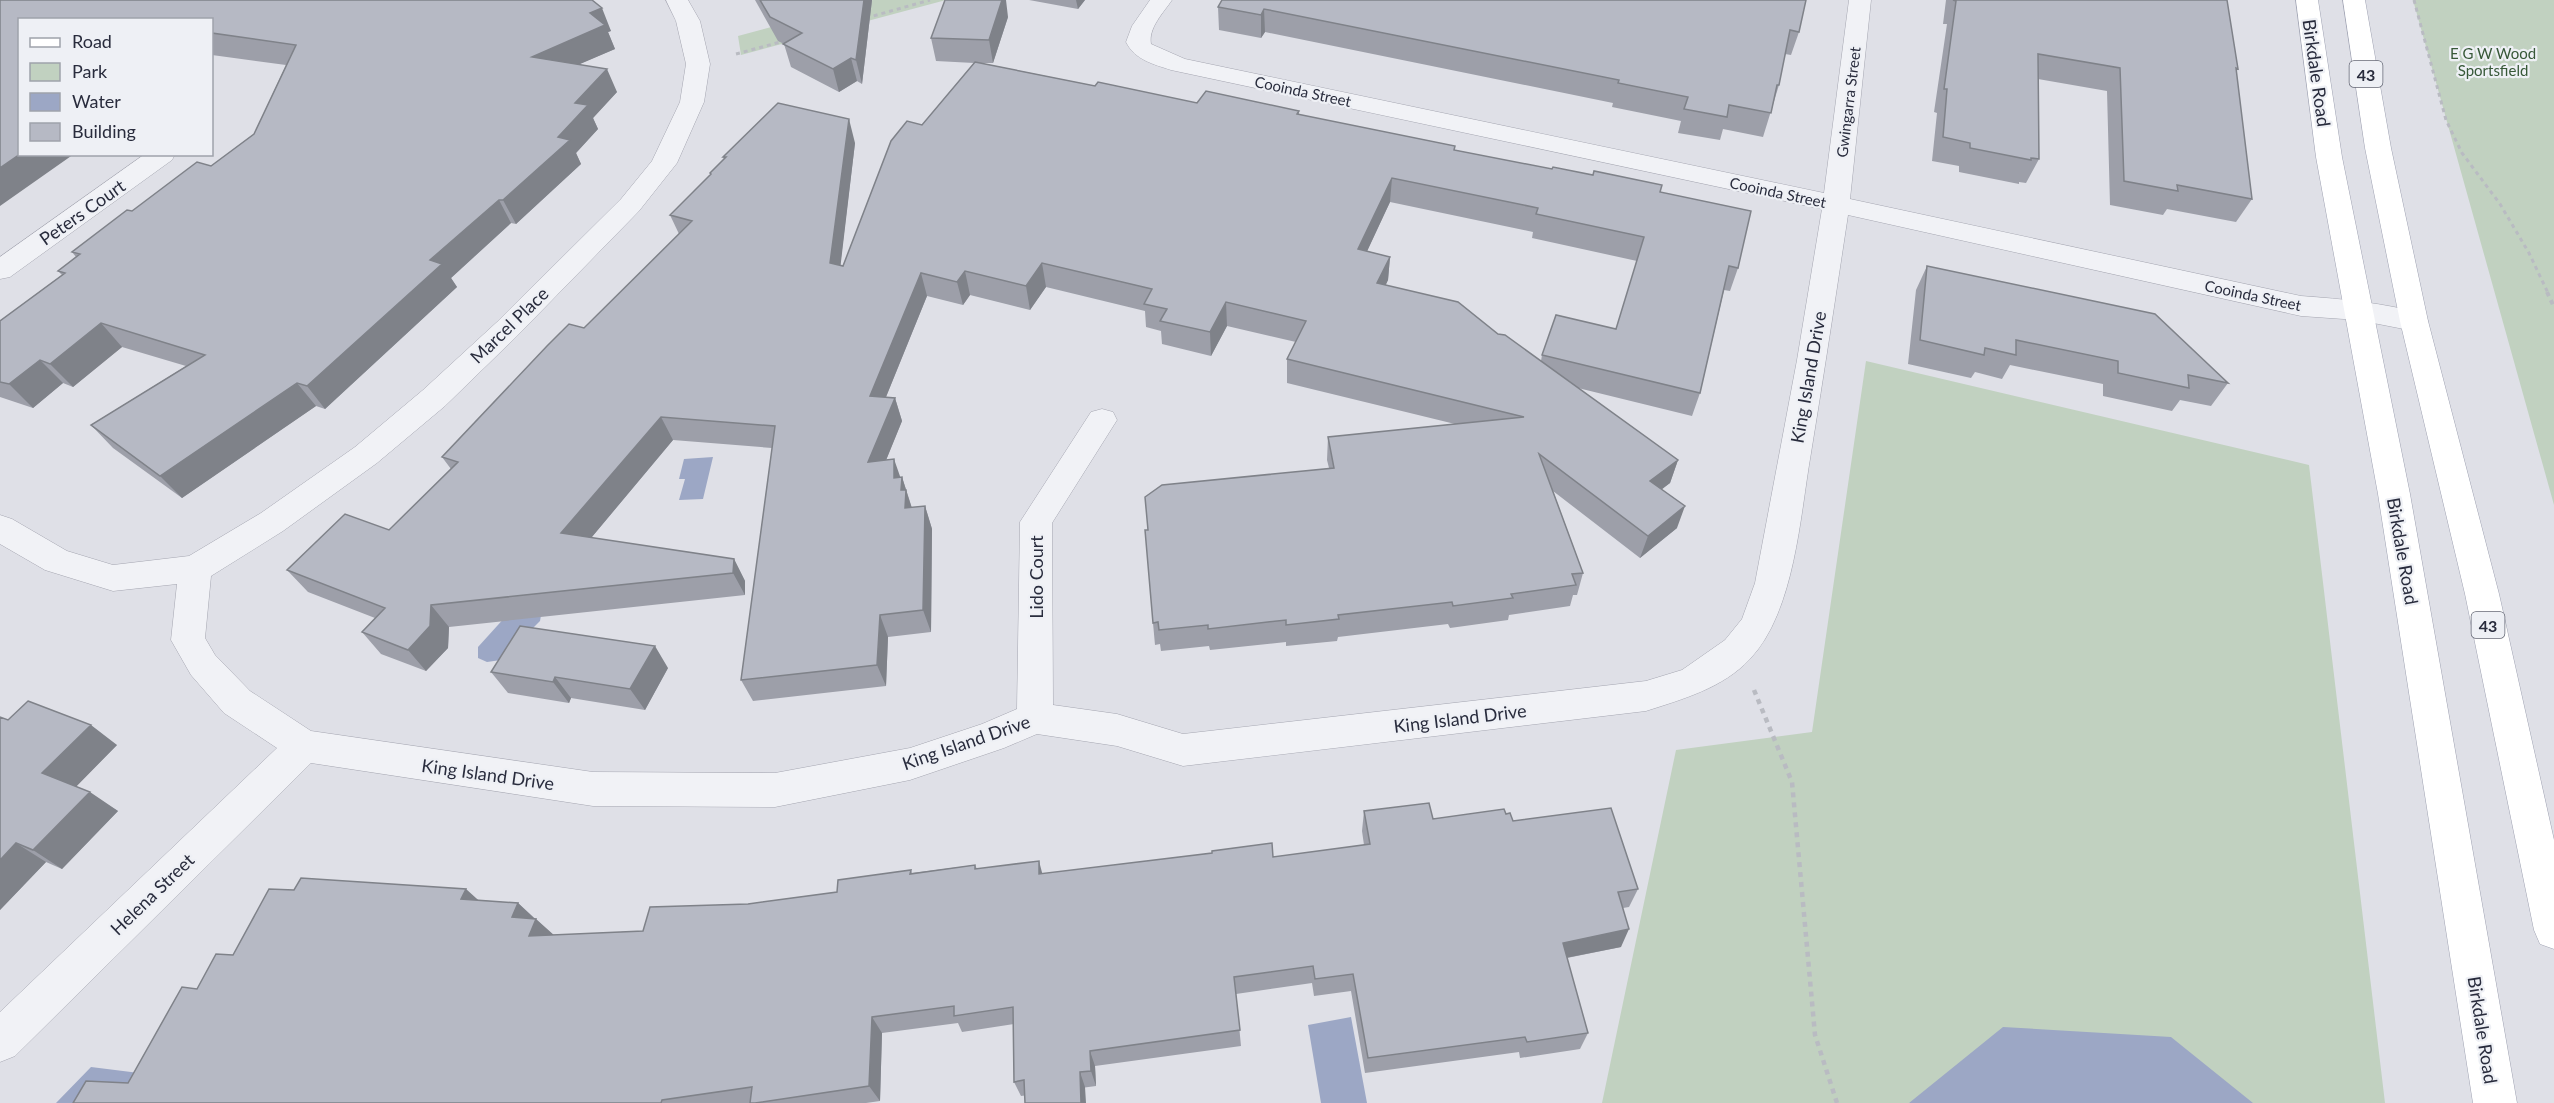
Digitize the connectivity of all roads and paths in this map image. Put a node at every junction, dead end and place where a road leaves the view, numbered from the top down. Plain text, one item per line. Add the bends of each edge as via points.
1 (677, 0) edge
2 (930, 0) edge
3 (1161, 0) edge
4 (1860, 0) edge
5 (2307, 0) edge
6 (2354, 0) edge
7 (2414, 0) edge
8 (864, 18) edge
9 (787, 40) edge
10 (698, 64) junction
11 (160, 156) edge
12 (1836, 204) junction
13 (0, 270) edge
14 (2554, 307) edge
15 (2358, 310) junction
16 (2414, 321) junction
17 (1102, 420) dead end
18 (0, 528) edge
19 (195, 569) junction
20 (1737, 650) junction
21 (1035, 718) junction
22 (304, 746) junction
23 (2554, 930) edge
24 (0, 1041) edge
25 (1837, 1103) edge
26 (2495, 1103) edge

1 - 10 street, Marcel Place via 688,21
2 - 8 path
3 - 12 street, Cooinda Street via 1138,33 1137,43 1144,53 1179,65
4 - 12 street, Gwingarra Street
5 - 15 main road, Birkdale Road via 2329,156
6 - 16 main road, 43 via 2378,148
7 - 14 path via 2446,120 2462,153 2500,204 2529,253
9 - 10 path
10 - 19 street, Marcel Place via 692,102 664,163 630,205 434,398 366,455 272,522
11 - 13 street, Peters Court
12 - 15 street, Cooinda Street via 2301,306
12 - 20 street, King Island Drive via 1772,583 1756,626
15 - 16 street, Cooinda Street
15 - 26 main road, Birkdale Road via 2394,494
16 - 23 main road, 43 via 2482,594
17 - 21 street, Lido Court via 1036,522
18 - 19 street via 57,561 113,578
19 - 22 street, King Island Drive via 188,640 203,664 237,702
20 - 21 street, King Island Drive via 1693,681 1646,696 1183,750 1117,730
20 - 25 path via 1792,782 1815,1035
21 - 22 street, King Island Drive via 910,764 775,790 593,789
22 - 24 street, Helena Street

